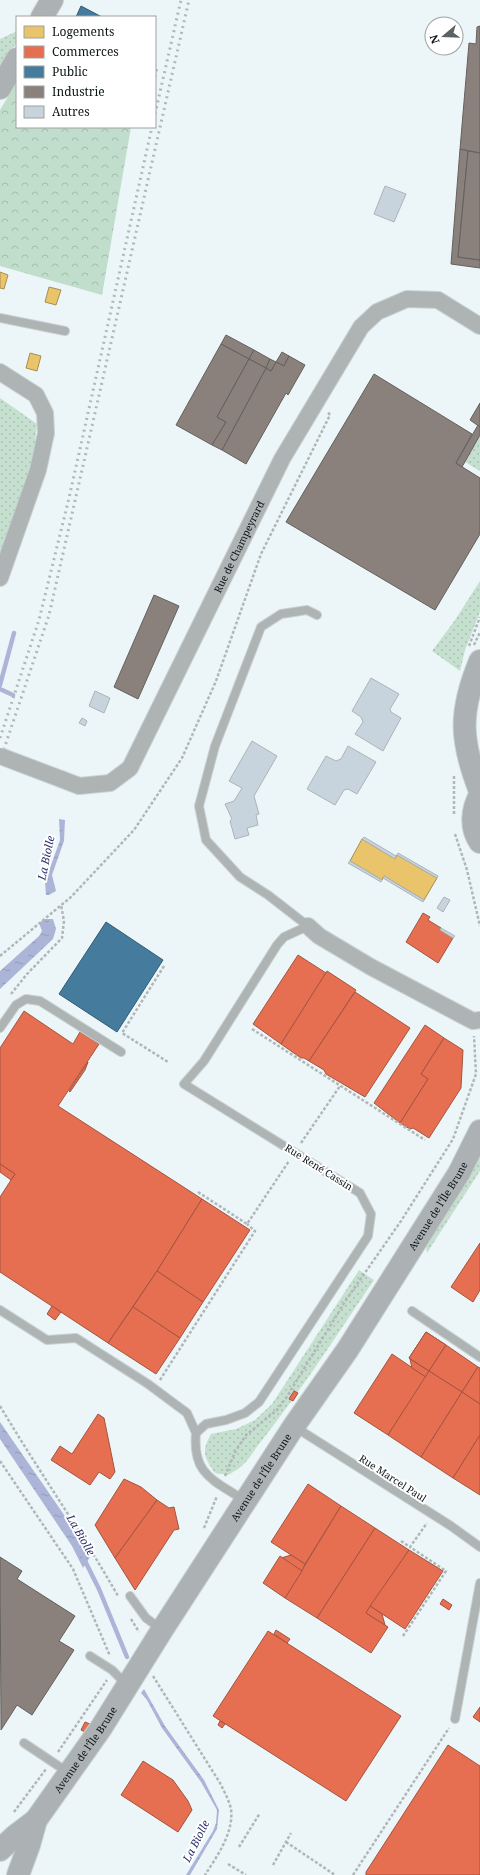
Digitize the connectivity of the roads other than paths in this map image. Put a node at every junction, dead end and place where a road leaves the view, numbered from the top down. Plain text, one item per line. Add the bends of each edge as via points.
1 (52, 0) edge
2 (43, 16) edge
3 (16, 61) edge
4 (0, 88) edge
5 (0, 318) edge
6 (480, 326) edge
7 (65, 331) dead end
8 (0, 372) edge
9 (0, 578) edge
10 (317, 615) dead end
11 (474, 654) edge
12 (465, 713) junction
13 (480, 744) edge
14 (0, 756) edge
15 (480, 791) edge
16 (480, 795) edge
17 (480, 842) edge
18 (308, 926) junction
19 (480, 1020) edge
20 (0, 1028) edge
21 (121, 1052) dead end
22 (480, 1131) edge
23 (0, 1310) edge
24 (412, 1311) dead end
25 (480, 1357) edge
26 (294, 1426) junction
27 (196, 1433) junction
28 (245, 1502) junction
29 (480, 1547) edge
30 (480, 1583) edge
31 (130, 1596) dead end
32 (154, 1624) junction
33 (90, 1656) dead end
34 (128, 1686) junction
35 (455, 1719) road end
36 (24, 1743) dead end
37 (70, 1773) junction
38 (36, 1820) junction
39 (0, 1850) edge
40 (0, 1862) edge
41 (17, 1875) edge

1 - 2 street
3 - 4 street
5 - 7 lane
6 - 14 street, Rue de Champeyrard, bridge via 438,300 407,299 377,312 361,327 282,459 130,768 110,782 79,786
8 - 9 street via 36,394 45,413 46,433 38,470
10 - 18 lane via 307,610 281,614 261,627 215,746 200,806 206,840 240,877
11 - 12 street
12 - 13 street
12 - 15 street via 468,760
16 - 17 street via 473,815 473,827
18 - 19 street via 319,936 371,966 473,1021
18 - 27 lane, Rue René Cassin via 284,937 277,945 204,1061 184,1084 360,1193 371,1214 368,1236 259,1402 245,1414 206,1424
20 - 21 lane via 16,1005 26,999 40,1001
22 - 26 street, Avenue de l'Île Brune via 459,1173 399,1269 348,1349
23 - 27 lane via 47,1340 76,1338 148,1384 187,1413
24 - 25 lane
26 - 28 street, Avenue de l'Île Brune
26 - 29 lane, Rue Marcel Paul
27 - 28 lane via 197,1459 206,1476
28 - 32 street, Avenue de l'Île Brune
30 - 35 lane
31 - 32 lane
32 - 34 street, Avenue de l'Île Brune
33 - 34 lane via 112,1670
34 - 37 street, Avenue de l'Île Brune
36 - 37 lane
37 - 38 street, Avenue de l'Île Brune
38 - 39 street, Avenue de l'Île Brune
38 - 41 street, Avenue de l'Île Brune
40 - 41 street

